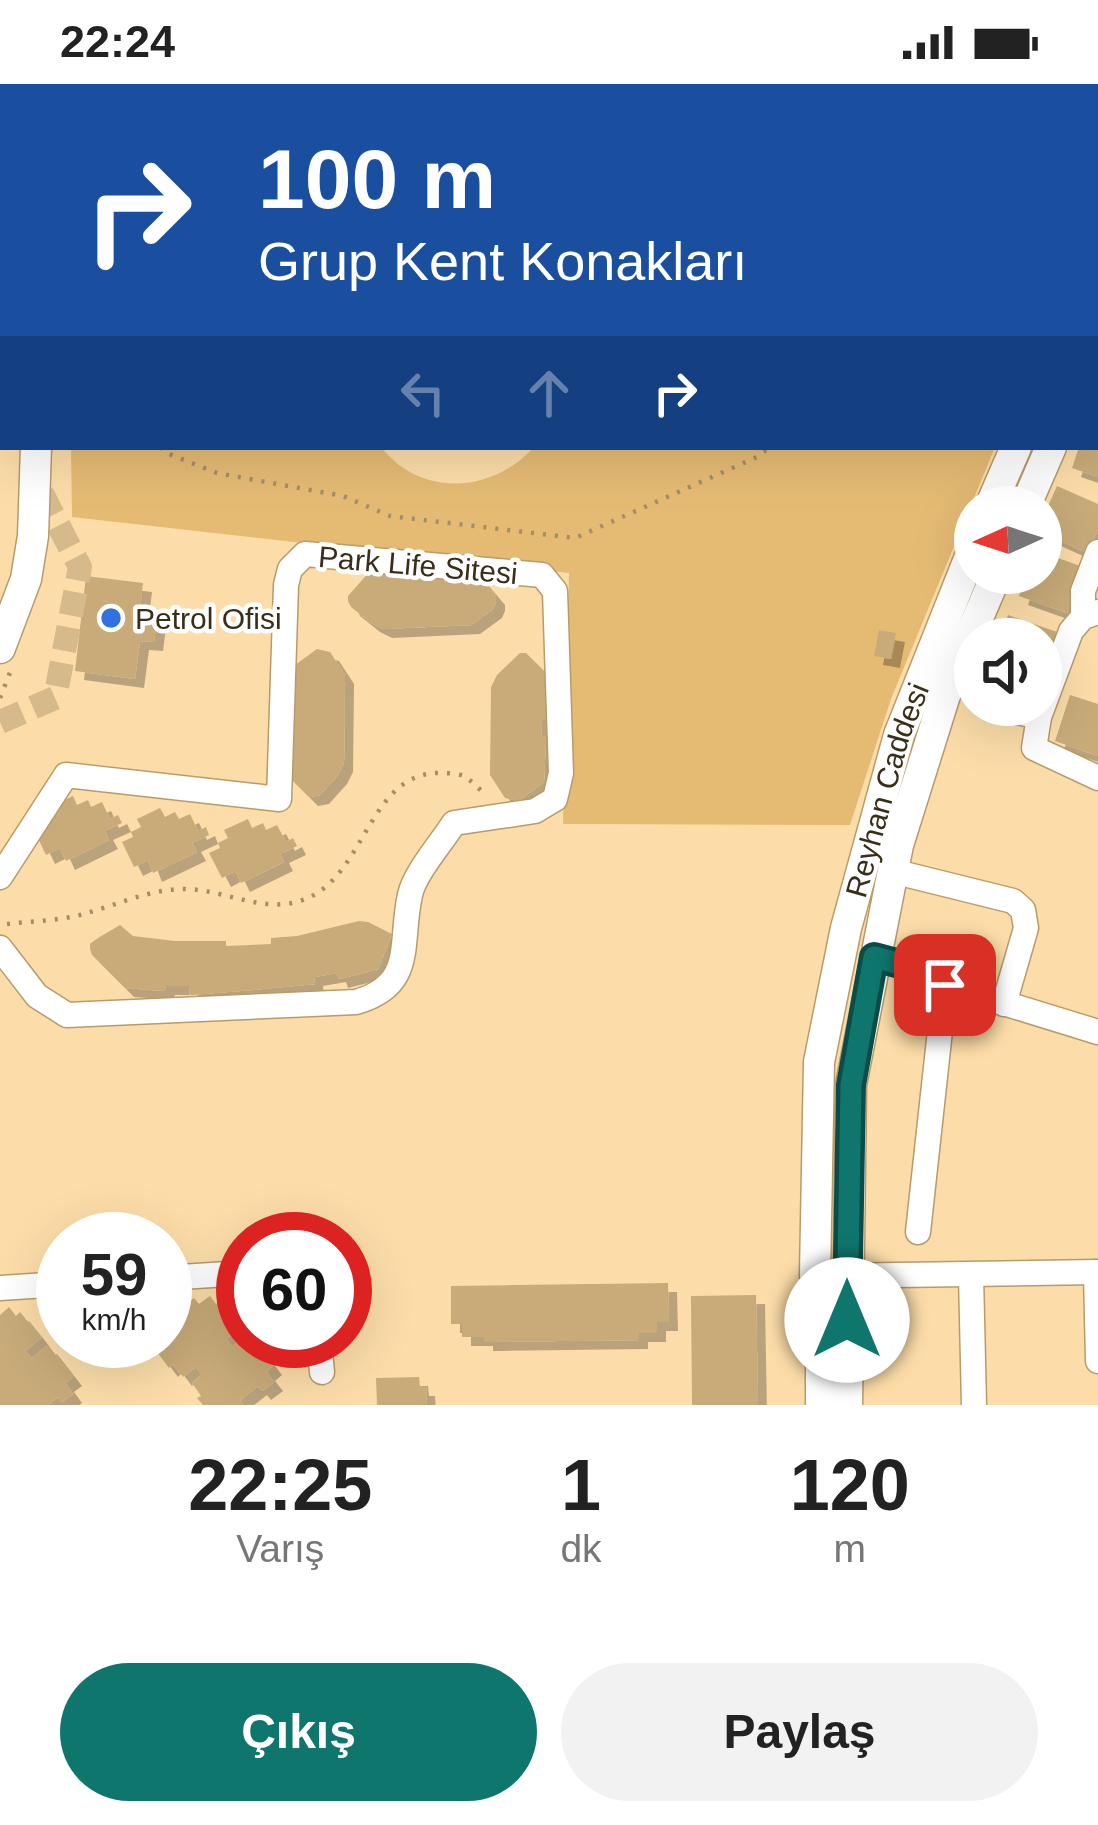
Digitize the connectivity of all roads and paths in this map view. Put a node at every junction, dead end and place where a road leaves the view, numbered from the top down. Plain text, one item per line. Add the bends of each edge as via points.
1 (36, 450) edge
2 (163, 450) edge
3 (766, 450) edge
4 (1015, 450) edge
5 (1050, 450) edge
6 (999, 486) edge
7 (1034, 486) edge
8 (1098, 552) edge
9 (955, 594) edge
10 (1090, 615) edge
11 (0, 648) edge
12 (1062, 655) edge
13 (954, 709) edge
14 (1038, 726) edge
15 (1098, 778) edge
16 (506, 815) junction
17 (892, 871) junction
18 (0, 878) edge
19 (0, 926) edge
20 (0, 948) edge
21 (874, 957) junction
22 (945, 985) junction
23 (1004, 1004) junction
24 (1098, 1031) edge
25 (918, 1232) dead end
26 (1097, 1272) edge
27 (815, 1275) junction
28 (971, 1275) junction
29 (847, 1277) junction
30 (36, 1286) edge
31 (0, 1288) edge
32 (1098, 1361) edge
33 (322, 1368) edge
34 (322, 1372) dead end
35 (821, 1405) edge
36 (847, 1405) edge
37 (974, 1405) edge

1 - 11 main road via 26,579
2 - 3 path via 217,473 343,496 390,516 575,538
4 - 6 main road
5 - 7 main road
8 - 10 street via 1083,592
9 - 27 main road, Reyhan Caddesi via 899,735 846,928 819,1062
10 - 12 street via 1071,631
13 - 17 main road, Reyhan Caddesi via 920,772
14 - 15 street via 1034,748
16 - 18 street, Park Life Sitesi via 555,799 561,773 555,591 542,575 305,554 286,585 279,799 66,775
16 - 19 path via 464,776 418,774 392,794 332,884 308,899 268,905 181,888 77,916
16 - 20 street, Park Life Sitesi via 454,823 410,891 394,980 356,1002 67,1016 37,996
17 - 21 main road, Reyhan Caddesi
17 - 23 street via 1023,910 1026,928
21 - 22 street
21 - 29 main road, Reyhan Caddesi via 851,1085
22 - 23 street
22 - 25 street
23 - 24 street
26 - 28 street
26 - 32 street
27 - 29 street
27 - 35 main road, Reyhan Caddesi
28 - 29 street
28 - 37 street
29 - 36 main road, Reyhan Caddesi
30 - 31 street
33 - 34 street

